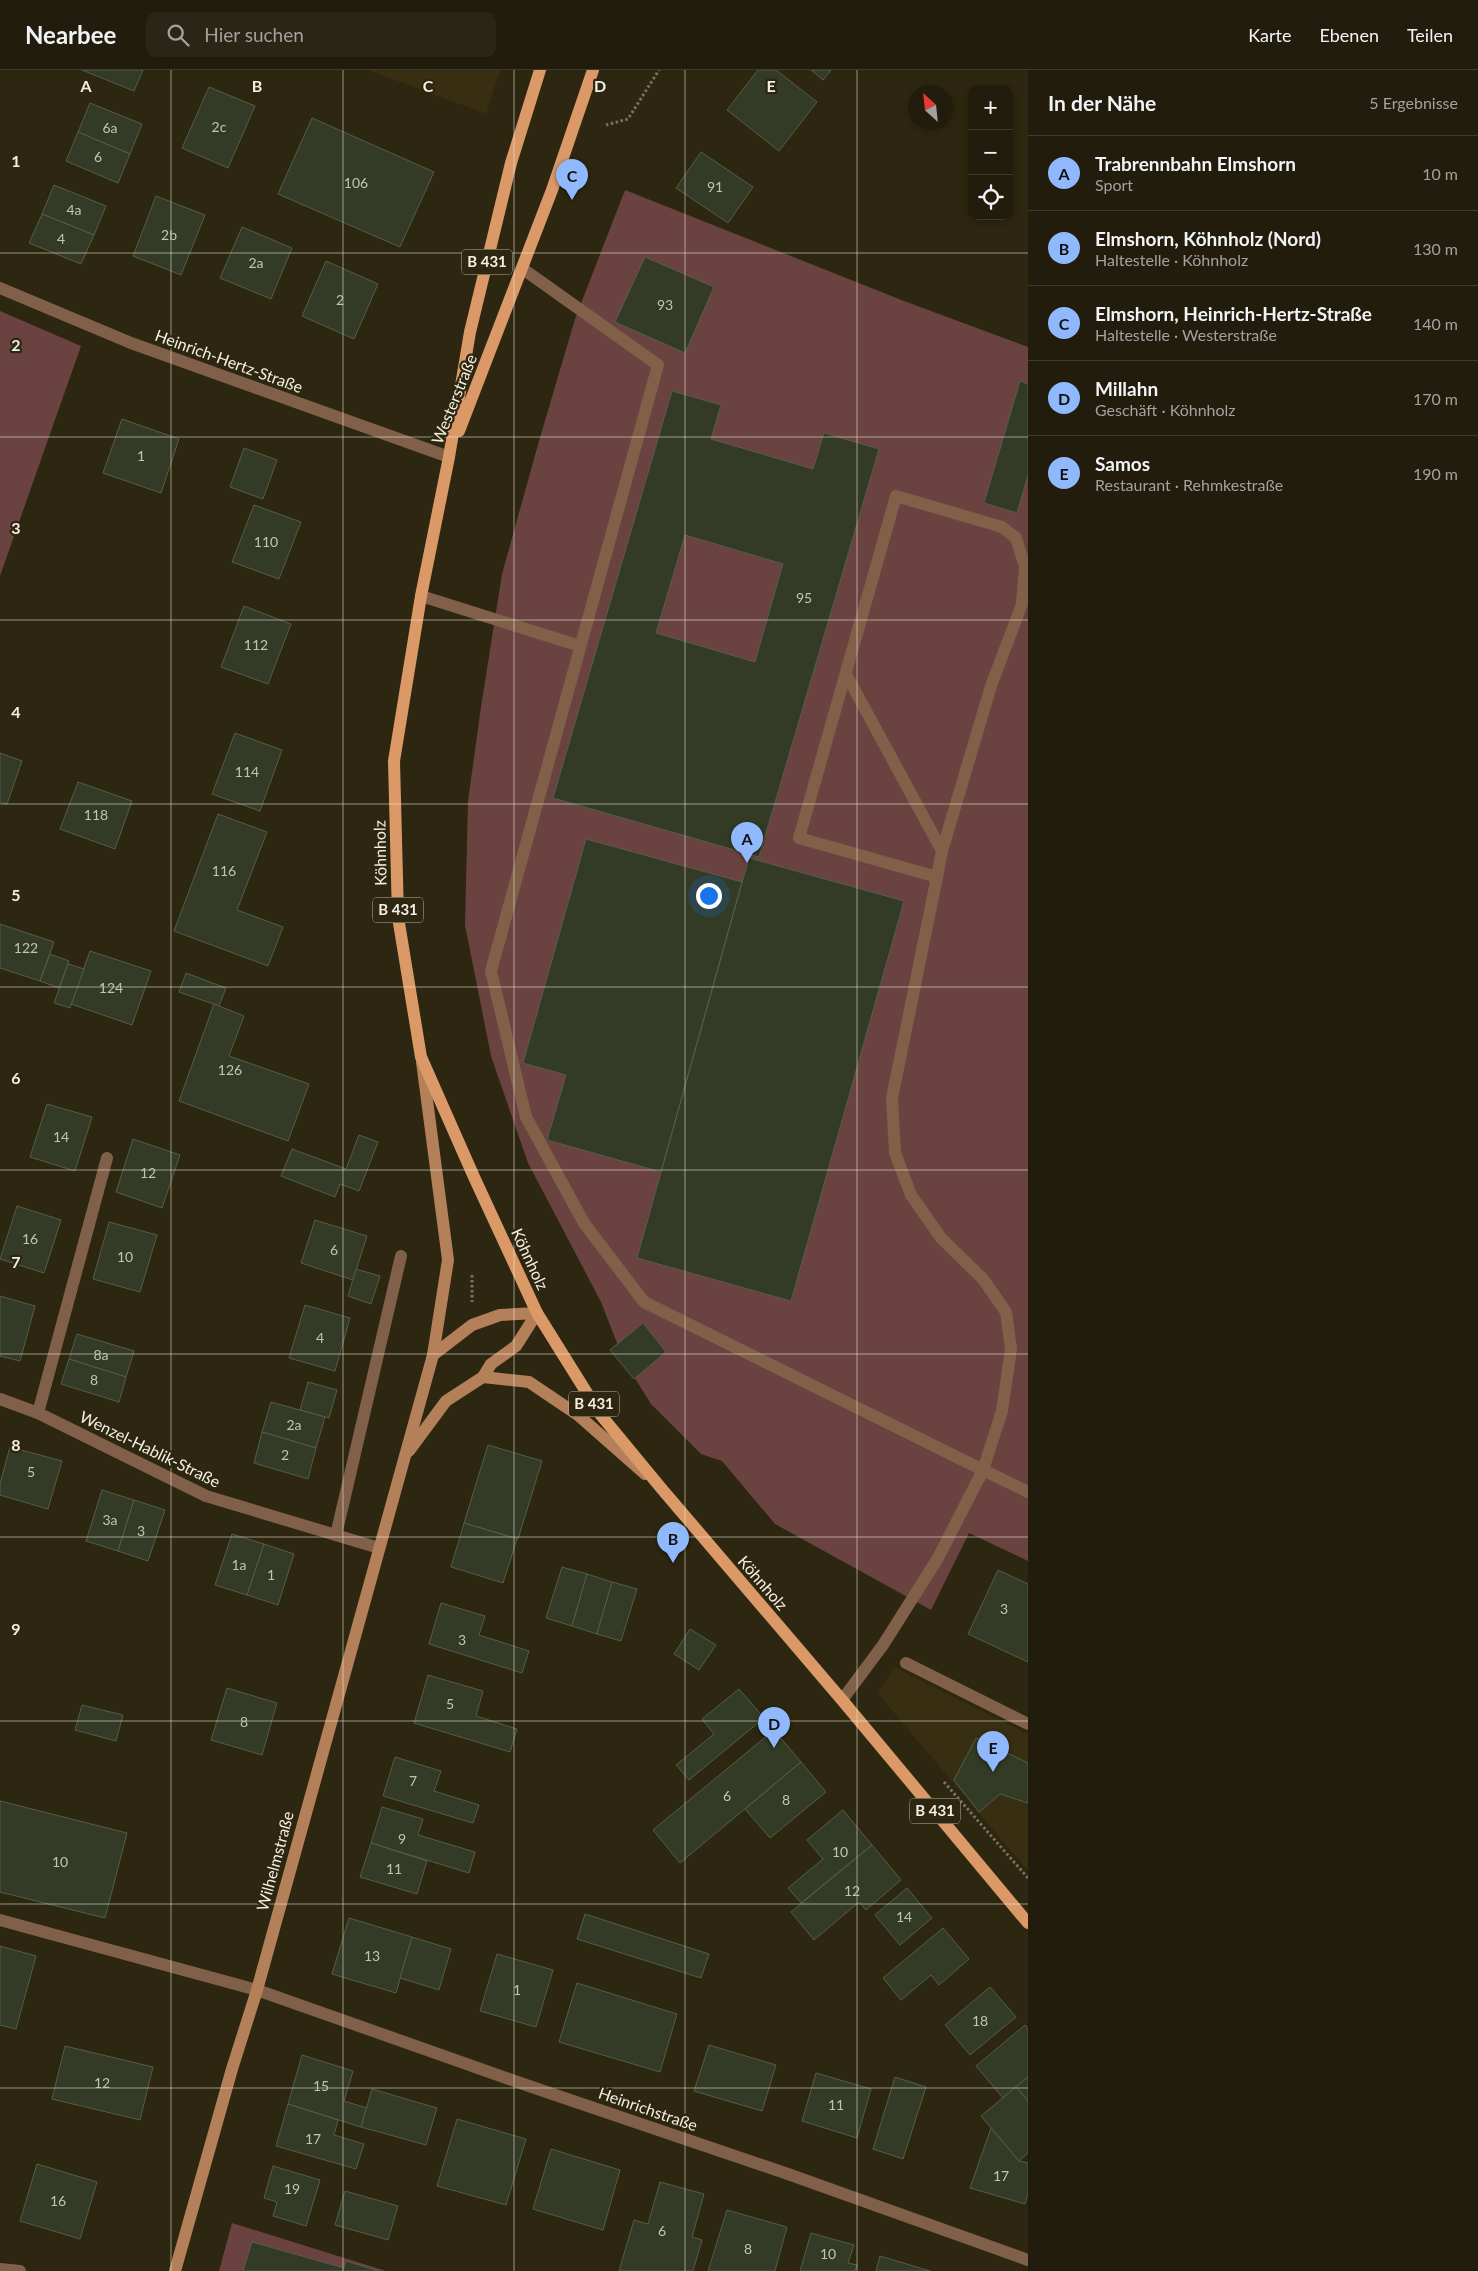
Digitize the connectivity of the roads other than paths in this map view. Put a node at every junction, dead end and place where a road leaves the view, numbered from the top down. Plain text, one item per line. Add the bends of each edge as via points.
1 (540, 70) edge
2 (593, 70) edge
3 (522, 269) junction
4 (0, 288) edge
5 (449, 457) junction
6 (421, 596) junction
7 (580, 646) junction
8 (846, 674) junction
9 (942, 851) junction
10 (937, 877) junction
11 (421, 1057) junction
12 (107, 1158) dead end
13 (401, 1256) dead end
14 (537, 1313) junction
15 (433, 1356) junction
16 (483, 1377) junction
17 (0, 1399) edge
18 (38, 1413) junction
19 (404, 1460) junction
20 (983, 1470) junction
21 (660, 1488) junction
22 (1028, 1492) edge
23 (336, 1535) junction
24 (379, 1548) junction
25 (906, 1663) dead end
26 (842, 1700) junction
27 (1028, 1724) edge
28 (0, 1920) edge
29 (1028, 1923) edge
30 (257, 1990) junction
31 (1028, 2260) edge
32 (0, 2269) edge
33 (20, 2271) edge
34 (175, 2271) edge

1 - 5 main road, Westerstraße / B 431 via 511,163 470,332
2 - 3 main road, Westerstraße / B 431
3 - 5 main road, Westerstraße / B 431
3 - 7 street via 658,365
4 - 5 street, Heinrich-Hertz-Straße via 131,343
5 - 6 main road, Köhnholz / B 431
6 - 7 street
6 - 11 main road, Köhnholz / B 431 via 394,761 398,918
7 - 20 street via 491,970 526,1117 584,1223 644,1302
8 - 9 street
8 - 9 street via 896,496 1002,526 1016,538 1024,567 1022,604 991,686
8 - 10 street via 799,838
9 - 10 street
10 - 20 street via 892,1098 895,1153 911,1195 941,1238 983,1279 1006,1312 1011,1349 1002,1411
11 - 14 main road, Köhnholz / B 431
11 - 15 main road, Wilhelmstraße via 448,1260
12 - 18 street
13 - 23 street
14 - 15 main road via 500,1315 472,1325
14 - 16 main road, Wilhelmstraße via 516,1346 491,1364
14 - 21 main road, Köhnholz / B 431 via 600,1414
15 - 19 main road, Wilhelmstraße
16 - 19 main road, Wilhelmstraße via 446,1401
16 - 21 main road via 530,1382 578,1415
17 - 18 street, Wenzel-Hablik-Straße
18 - 23 street, Wenzel-Hablik-Straße via 206,1496
19 - 24 main road, Wilhelmstraße
20 - 22 street
20 - 26 street via 938,1558
21 - 26 main road, Köhnholz / B 431
23 - 24 street, Wenzel-Hablik-Straße
24 - 30 main road, Wilhelmstraße
25 - 27 street
26 - 29 main road, Köhnholz / B 431
28 - 30 street, Heinrichstraße
30 - 31 street, Heinrichstraße
30 - 34 main road, Wilhelmstraße
32 - 33 street

